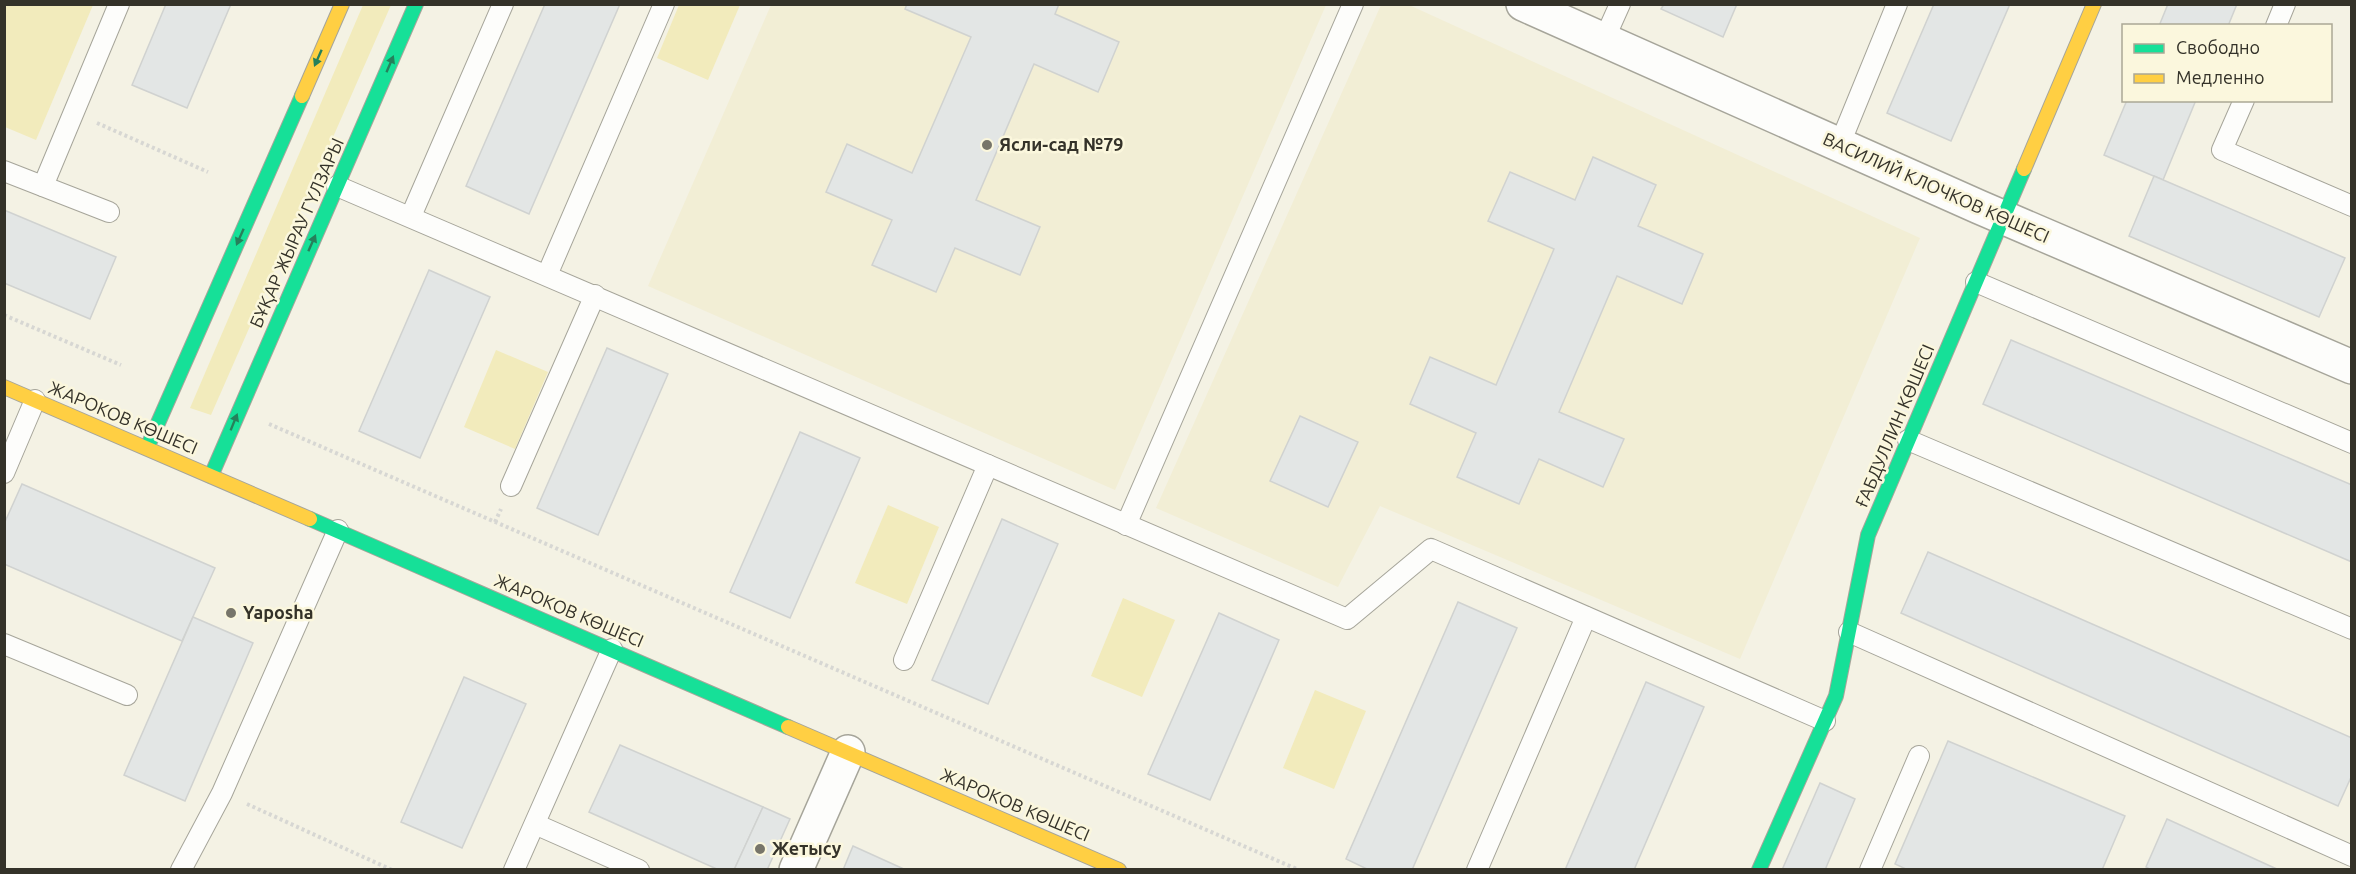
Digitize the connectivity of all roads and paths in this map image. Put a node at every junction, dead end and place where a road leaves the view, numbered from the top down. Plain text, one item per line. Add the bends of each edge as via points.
1 (119, 4) edge
2 (342, 4) edge
3 (416, 4) edge
4 (502, 4) edge
5 (664, 4) edge
6 (1353, 4) edge
7 (1523, 4) edge
8 (1620, 4) edge
9 (1897, 4) edge
10 (2094, 4) edge
11 (2284, 4) edge
12 (2277, 24) edge
13 (1604, 42) junction
14 (2243, 102) edge
15 (75, 113) junction
16 (1839, 146) junction
17 (4, 171) edge
18 (208, 172) dead end
19 (43, 186) junction
20 (337, 186) junction
21 (2352, 206) edge
22 (109, 212) dead end
23 (411, 216) junction
24 (2003, 217) junction
25 (547, 275) junction
26 (1976, 282) junction
27 (595, 295) junction
28 (4, 315) edge
29 (121, 365) dead end
30 (2352, 367) edge
31 (4, 387) edge
32 (35, 400) junction
33 (267, 423) dead end
34 (1908, 440) junction
35 (2352, 443) edge
36 (147, 448) junction
37 (988, 465) junction
38 (4, 473) edge
39 (211, 476) junction
40 (511, 486) dead end
41 (1126, 525) junction
42 (338, 530) junction
43 (1586, 617) junction
44 (2352, 629) edge
45 (1849, 632) junction
46 (4, 644) edge
47 (612, 649) junction
48 (904, 660) dead end
49 (127, 695) dead end
50 (1825, 721) junction
51 (848, 752) junction
52 (1919, 756) dead end
53 (222, 793) junction
54 (535, 824) junction
55 (2352, 855) edge
56 (181, 870) edge
57 (392, 870) edge
58 (514, 870) edge
59 (639, 870) edge
60 (796, 870) edge
61 (1119, 870) edge
62 (1299, 870) edge
63 (1477, 870) edge
64 (1759, 870) edge
65 (1870, 870) edge

1 - 15 lane
2 -> 36 street
20 -> 3 street, БҰҚАР ЖЫРАУ ГҮЛЗАРЫ
4 - 23 lane
5 - 25 lane
6 - 41 lane
7 - 13 street, ВАСИЛИЙ КЛОЧКОВ КӨШЕСІ
8 - 13 lane
9 - 16 lane
10 - 24 street, ҒАБДУЛЛИН КӨШЕСІ
11 - 12 lane
13 - 16 street, ВАСИЛИЙ КЛОЧКОВ КӨШЕСІ
14 - 21 lane via 2222,150
15 - 18 path
15 - 19 lane
16 - 24 street, ВАСИЛИЙ КЛОЧКОВ КӨШЕСІ
17 - 19 lane
19 - 22 lane
20 - 23 lane
39 -> 20 street, БҰҚАР ЖЫРАУ ГҮЛЗАРЫ
23 - 25 lane
24 - 26 street, ҒАБДУЛЛИН КӨШЕСІ
24 - 30 street, ВАСИЛИЙ КЛОЧКОВ КӨШЕСІ
25 - 27 lane
26 - 34 street, ҒАБДУЛЛИН КӨШЕСІ
26 - 35 lane
27 - 37 lane
27 - 40 lane
28 - 29 path
31 - 32 street, ЖАРОКОВ КӨШЕСІ
32 - 36 street, ЖАРОКОВ КӨШЕСІ
32 - 38 lane
33 - 62 path
34 - 44 lane
34 - 45 street, ҒАБДУЛЛИН КӨШЕСІ via 1868,535
36 - 39 street, ЖАРОКОВ КӨШЕСІ
37 - 41 lane
37 - 48 lane
39 - 42 street, ЖАРОКОВ КӨШЕСІ
41 - 43 lane via 1347,619 1431,549
42 - 47 street, ЖАРОКОВ КӨШЕСІ
42 - 53 lane
43 - 50 lane
43 - 63 lane
45 - 50 street, ҒАБДУЛЛИН КӨШЕСІ via 1836,696
45 - 55 lane
46 - 49 lane
47 - 51 street, ЖАРОКОВ КӨШЕСІ
47 - 54 lane
50 - 64 street, ҒАБДУЛЛИН КӨШЕСІ
51 - 60 street
51 - 61 street, ЖАРОКОВ КӨШЕСІ
52 - 65 lane
53 - 56 lane
53 - 57 path
54 - 58 lane
54 - 59 lane

